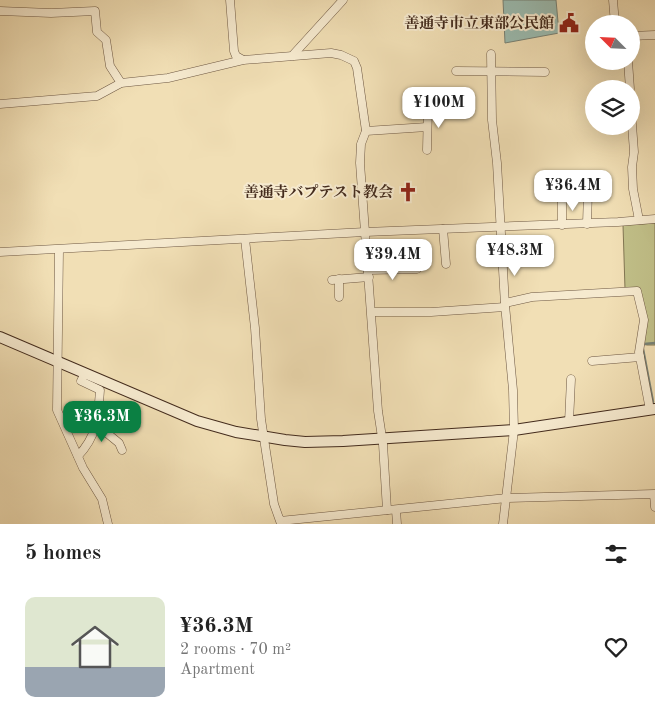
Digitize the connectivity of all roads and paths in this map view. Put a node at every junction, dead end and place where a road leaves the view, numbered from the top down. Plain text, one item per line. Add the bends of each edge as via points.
1 (230, 0) edge
2 (343, 0) edge
3 (613, 0) edge
4 (0, 11) edge
5 (615, 15) edge
6 (655, 35) edge
7 (640, 36) edge
8 (491, 54) dead end
9 (292, 56) junction
10 (243, 60) junction
11 (456, 71) dead end
12 (491, 72) junction
13 (545, 72) dead end
14 (121, 83) junction
15 (0, 104) edge
16 (428, 107) dead end
17 (428, 127) junction
18 (366, 131) junction
19 (633, 135) edge
20 (427, 150) dead end
21 (588, 191) dead end
22 (562, 199) dead end
23 (655, 219) edge
24 (639, 220) junction
25 (587, 224) junction
26 (562, 225) junction
27 (502, 227) junction
28 (444, 229) junction
29 (365, 232) junction
30 (245, 239) junction
31 (59, 250) junction
32 (0, 252) edge
33 (446, 264) dead end
34 (417, 269) dead end
35 (369, 274) junction
36 (339, 297) dead end
37 (505, 305) junction
38 (372, 312) junction
39 (0, 337) edge
40 (640, 357) junction
41 (592, 361) dead end
42 (58, 362) junction
43 (84, 373) junction
44 (571, 379) dead end
45 (652, 409) edge
46 (569, 422) junction
47 (97, 425) junction
48 (514, 430) junction
49 (264, 438) junction
50 (382, 438) junction
51 (122, 450) dead end
52 (78, 456) junction
53 (506, 498) junction
54 (655, 507) edge
55 (392, 510) junction
56 (108, 524) edge
57 (397, 524) edge
58 (503, 524) edge

1 - 10 street via 234,51
2 - 9 street
3 - 5 street
4 - 14 street via 95,11 97,32 106,40 110,66
6 - 7 street
8 - 12 street
9 - 10 street
9 - 18 street via 331,53 354,60
10 - 14 street via 168,78
11 - 12 street
12 - 13 street
12 - 27 street
14 - 15 street via 98,96
16 - 17 street
17 - 18 street
17 - 20 street
18 - 29 street via 361,144 360,163
19 - 24 street via 633,189
21 - 25 street
22 - 26 street
23 - 24 street
24 - 25 street
25 - 26 street
26 - 27 street
27 - 28 street
27 - 37 street
28 - 29 street
28 - 33 street
29 - 30 street
29 - 35 street
30 - 31 street
30 - 49 street
31 - 32 street
31 - 42 street
34 - 35 street
35 - 36 street via 336,280
35 - 38 street
37 - 38 street via 431,312
37 - 40 street via 532,297 637,291 644,320
37 - 48 street via 511,352
38 - 50 street
39 - 42 street
40 - 41 street
40 - 45 street
42 - 43 street
42 - 52 street via 57,410
43 - 47 street via 81,381 100,390
43 - 49 street via 197,421
44 - 46 street
45 - 46 street
46 - 48 street
47 - 51 street via 119,443
47 - 52 street
48 - 50 street
48 - 53 street
49 - 50 street via 305,442
49 - 55 street via 274,504 280,521
50 - 55 street
52 - 56 street via 102,498
53 - 54 street via 654,494
53 - 55 street
53 - 58 street
55 - 57 street

